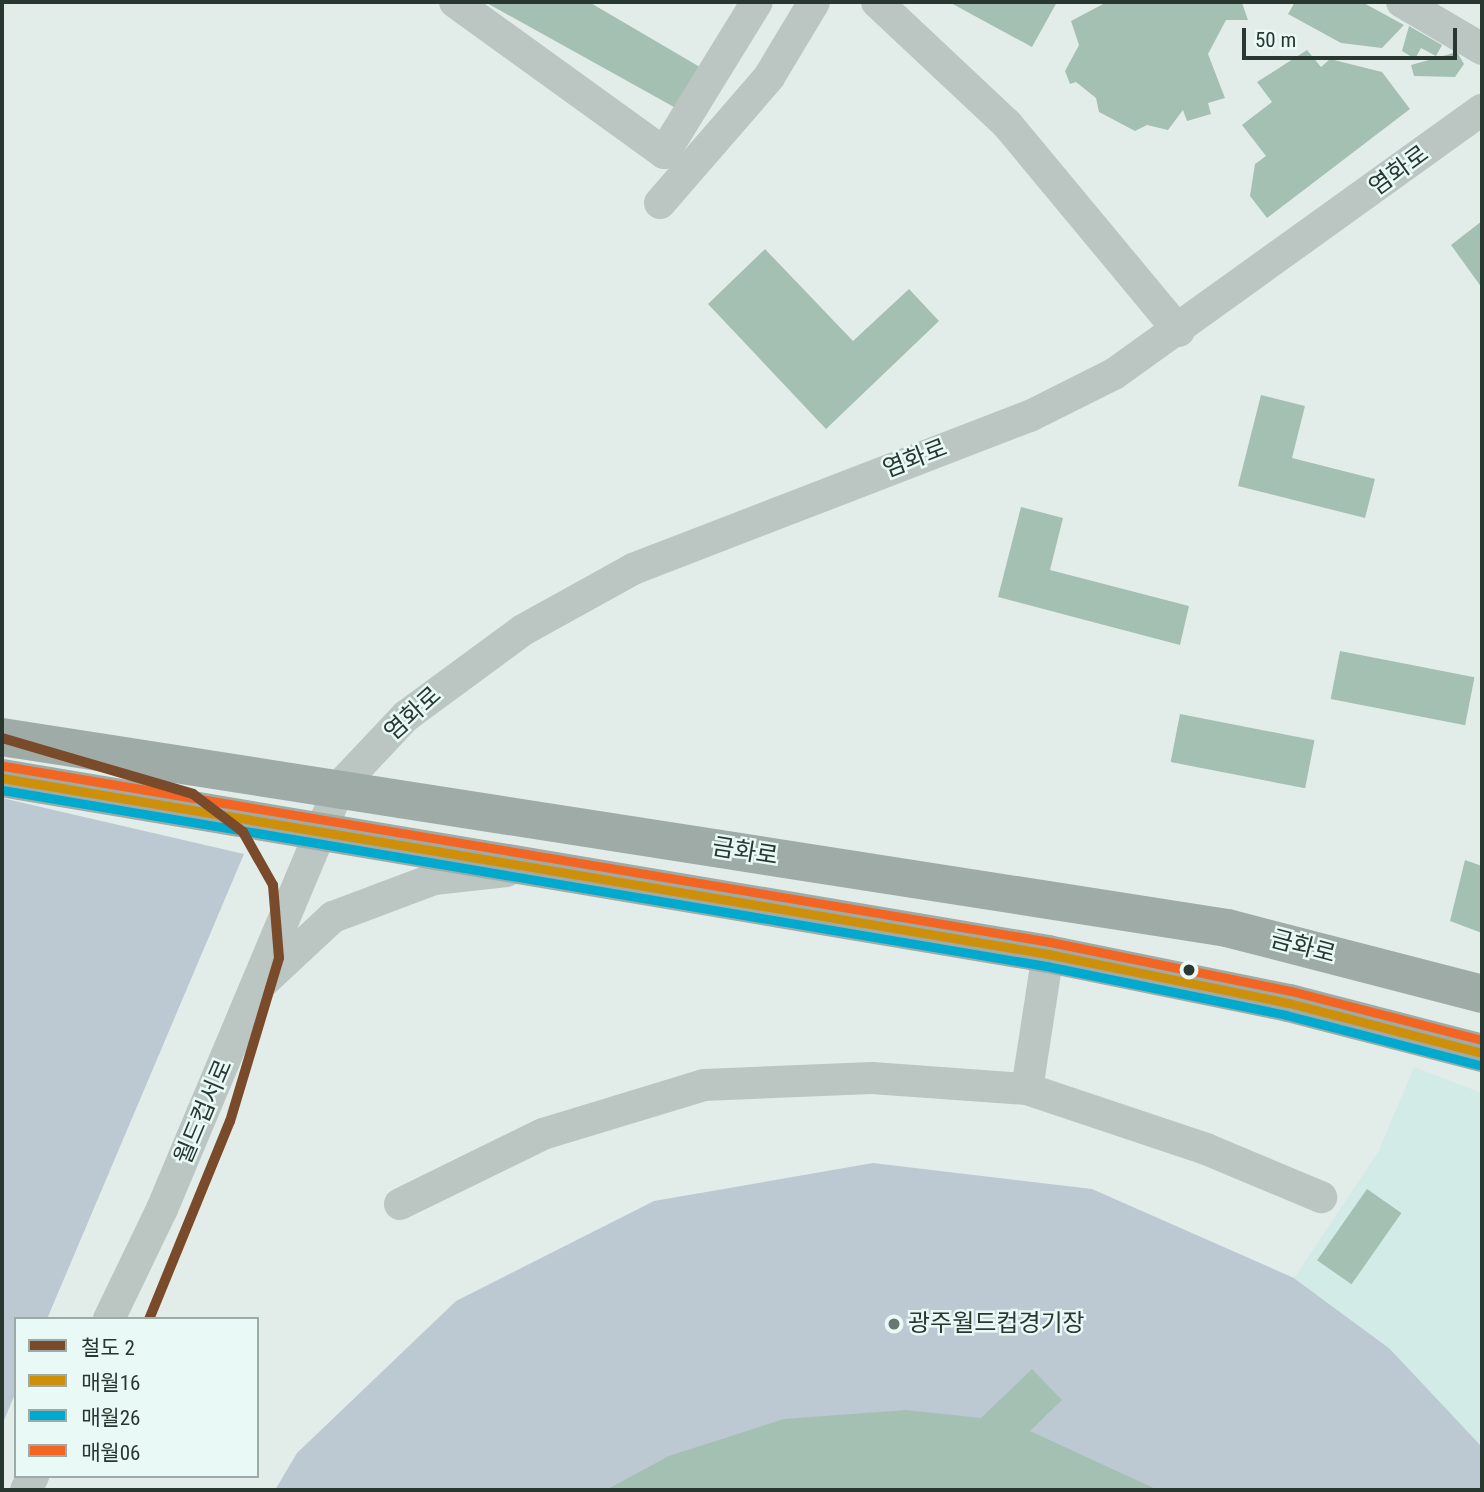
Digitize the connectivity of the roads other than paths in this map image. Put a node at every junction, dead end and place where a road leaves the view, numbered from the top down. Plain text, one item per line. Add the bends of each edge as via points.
1 (455, 2) edge
2 (757, 2) edge
3 (814, 2) edge
4 (877, 2) edge
5 (1402, 2) edge
6 (1482, 49) edge
7 (1482, 110) edge
8 (660, 203) dead end
9 (1179, 331) junction
10 (2, 737) edge
11 (2, 778) edge
12 (340, 786) junction
13 (322, 833) junction
14 (543, 867) junction
15 (1048, 954) junction
16 (257, 988) junction
17 (1482, 994) edge
18 (1482, 1053) edge
19 (1027, 1088) junction
20 (1321, 1197) dead end
21 (400, 1204) dead end
22 (110, 1317) edge

1 - 2 street via 664,153
3 - 8 street via 769,77
4 - 9 street via 1007,124
5 - 6 street
7 - 9 street, 염화로
9 - 12 street, 염화로 via 1114,374 1030,416 695,541 589,592 455,677 406,716
10 - 12 main road, 금화로
11 - 13 main road, 금화로
12 - 13 street, 월드컵서로
12 - 17 main road, 금화로 via 1227,928
13 - 14 main road, 금화로
13 - 16 street, 월드컵서로
14 - 15 main road, 금화로
14 - 16 street via 434,879 333,916
15 - 18 main road, 금화로 via 1289,1003
15 - 19 street
16 - 22 street, 월드컵서로
19 - 20 street via 1206,1149
19 - 21 street via 872,1078 704,1085 544,1134

